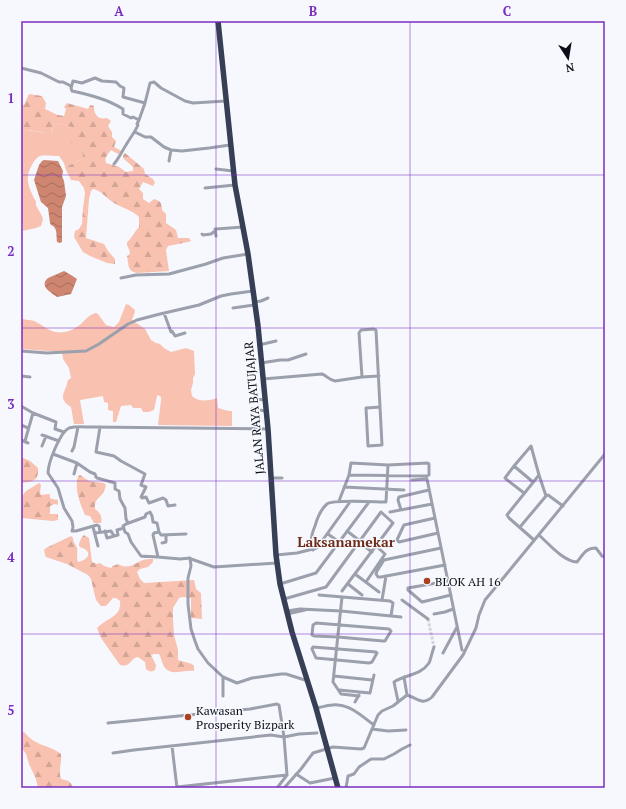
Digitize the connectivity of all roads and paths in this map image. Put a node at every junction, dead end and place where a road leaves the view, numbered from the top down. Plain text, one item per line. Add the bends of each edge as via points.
1 (218, 21) edge
2 (21, 68) edge
3 (71, 86) junction
4 (226, 101) junction
5 (145, 103) junction
6 (139, 120) junction
7 (135, 132) junction
8 (230, 145) junction
9 (171, 150) junction
10 (169, 161) dead end
11 (114, 164) dead end
12 (216, 169) dead end
13 (233, 171) junction
14 (235, 185) junction
15 (205, 188) dead end
16 (243, 228) junction
17 (215, 231) junction
18 (202, 234) dead end
19 (216, 236) dead end
20 (248, 254) junction
21 (122, 278) dead end
22 (253, 291) junction
23 (268, 298) dead end
24 (254, 304) junction
25 (233, 308) dead end
26 (164, 313) junction
27 (185, 333) dead end
28 (276, 341) dead end
29 (260, 345) junction
30 (21, 352) edge
31 (306, 354) dead end
32 (261, 363) junction
33 (21, 376) edge
34 (379, 376) junction
35 (30, 377) dead end
36 (362, 377) junction
37 (263, 379) junction
38 (253, 399) dead end
39 (265, 400) junction
40 (21, 406) edge
41 (380, 407) junction
42 (252, 409) dead end
43 (266, 411) junction
44 (33, 414) junction
45 (21, 425) edge
46 (78, 427) junction
47 (100, 427) junction
48 (28, 428) junction
49 (268, 429) junction
50 (64, 432) junction
51 (23, 441) edge
52 (59, 441) junction
53 (28, 443) dead end
54 (42, 446) dead end
55 (72, 451) dead end
56 (54, 454) junction
57 (605, 454) edge
58 (77, 463) junction
59 (388, 465) junction
60 (514, 466) junction
61 (74, 474) dead end
62 (349, 474) junction
63 (539, 475) junction
64 (388, 476) junction
65 (271, 478) junction
66 (282, 478) dead end
67 (412, 480) dead end
68 (533, 482) junction
69 (344, 487) junction
70 (387, 489) junction
71 (404, 490) dead end
72 (429, 490) junction
73 (524, 494) junction
74 (546, 496) junction
75 (339, 501) junction
76 (350, 502) junction
77 (369, 502) junction
78 (432, 504) junction
79 (175, 505) dead end
80 (562, 506) junction
81 (401, 510) junction
82 (390, 512) dead end
83 (435, 518) junction
84 (128, 523) junction
85 (93, 527) junction
86 (124, 528) junction
87 (520, 528) junction
88 (105, 531) junction
89 (347, 531) junction
90 (100, 532) junction
91 (159, 532) junction
92 (95, 533) junction
93 (186, 534) dead end
94 (328, 534) junction
95 (438, 534) junction
96 (168, 535) junction
97 (539, 535) junction
98 (114, 536) junction
99 (534, 540) junction
100 (359, 541) junction
101 (339, 542) junction
102 (164, 543) dead end
103 (98, 546) dead end
104 (376, 546) junction
105 (441, 548) junction
106 (313, 550) junction
107 (372, 552) junction
108 (276, 555) junction
109 (158, 557) junction
110 (605, 557) edge
111 (191, 559) junction
112 (277, 563) junction
113 (445, 565) junction
114 (355, 574) junction
115 (386, 576) junction
116 (448, 581) junction
117 (366, 582) junction
118 (280, 584) junction
119 (348, 584) junction
120 (342, 591) dead end
121 (379, 592) dead end
122 (319, 595) dead end
123 (362, 595) dead end
124 (451, 595) junction
125 (342, 597) junction
126 (284, 599) junction
127 (382, 600) junction
128 (402, 600) dead end
129 (453, 609) junction
130 (341, 611) junction
131 (445, 612) junction
132 (287, 613) junction
133 (434, 614) dead end
134 (391, 616) junction
135 (455, 616) junction
136 (401, 617) dead end
137 (428, 619) tunnel mouth
138 (339, 625) junction
139 (457, 627) junction
140 (338, 637) junction
141 (434, 647) tunnel mouth
142 (337, 649) junction
143 (462, 650) dead end
144 (443, 653) dead end
145 (335, 660) junction
146 (374, 675) dead end
147 (334, 676) junction
148 (223, 677) junction
149 (404, 677) junction
150 (372, 680) junction
151 (308, 681) junction
152 (339, 690) junction
153 (361, 692) junction
154 (407, 695) junction
155 (223, 696) dead end
156 (359, 696) junction
157 (398, 701) junction
158 (355, 702) dead end
159 (316, 708) junction
160 (108, 723) dead end
161 (373, 727) junction
162 (406, 730) dead end
163 (317, 733) dead end
164 (284, 737) junction
165 (410, 745) dead end
166 (172, 746) junction
167 (327, 748) junction
168 (112, 753) dead end
169 (296, 774) junction
170 (287, 775) junction
171 (335, 778) junction
172 (312, 783) junction
173 (177, 787) edge
174 (277, 788) edge
175 (284, 788) edge
176 (310, 788) edge
177 (338, 788) edge
178 (346, 788) edge

1 - 4 highway, JALAN RAYA BATUJAJAR
2 - 3 street via 42,73
3 - 5 street via 73,81 82,82 95,78 116,82 124,88 124,97
3 - 6 street via 72,91 106,100 123,109 125,116
4 - 5 street via 185,101 152,82
4 - 8 highway, JALAN RAYA BATUJAJAR
5 - 6 street
6 - 7 street
7 - 9 street via 146,138 151,137
7 - 11 street
8 - 9 street
8 - 13 highway, JALAN RAYA BATUJAJAR
9 - 10 street
12 - 13 street
13 - 14 highway, JALAN RAYA BATUJAJAR
14 - 15 street
14 - 16 highway, JALAN RAYA BATUJAJAR
16 - 17 street
16 - 20 highway, JALAN RAYA BATUJAJAR
17 - 18 street via 211,234
17 - 19 street
20 - 21 street via 223,258 169,274
20 - 22 highway, JALAN RAYA BATUJAJAR
22 - 24 highway, JALAN RAYA BATUJAJAR
22 - 26 street via 221,296 199,305
23 - 24 street
24 - 25 street
24 - 29 highway, JALAN RAYA BATUJAJAR
26 - 27 street via 175,336
26 - 30 street via 128,324 87,350 47,354
28 - 29 street
29 - 32 highway, JALAN RAYA BATUJAJAR
31 - 32 street
32 - 37 highway, JALAN RAYA BATUJAJAR
33 - 35 street
34 - 36 street
34 - 36 street via 374,329 361,330 359,333
34 - 41 street
36 - 37 street via 335,381 322,374
37 - 39 highway, JALAN RAYA BATUJAJAR
38 - 39 street
39 - 43 highway, JALAN RAYA BATUJAJAR
40 - 44 street
41 - 41 street via 366,408 368,446 382,445
42 - 43 street
43 - 49 highway, JALAN RAYA BATUJAJAR
44 - 48 street
44 - 50 street via 57,422 55,429
45 - 48 street
46 - 47 street
46 - 50 street
46 - 55 street
47 - 49 street
47 - 79 street via 96,452 115,457 145,474 141,485 146,487 142,498 146,497 149,502 163,498 168,506
48 - 51 street
49 - 65 highway, JALAN RAYA BATUJAJAR
50 - 52 street
51 - 53 street
52 - 54 street via 44,435
52 - 56 street
56 - 58 street
56 - 85 street via 48,473 58,488 64,508 72,521 72,531
57 - 80 street
58 - 61 street
58 - 84 street via 95,474 96,478 115,483
59 - 62 street via 351,463
59 - 64 street
59 - 64 street via 429,464 427,476
60 - 63 street via 532,446
60 - 68 street
60 - 73 street via 505,479
62 - 64 street
62 - 69 street
63 - 68 street
63 - 74 street
64 - 70 street
65 - 66 street
65 - 108 highway, JALAN RAYA BATUJAJAR
67 - 72 street via 427,479
68 - 73 street
69 - 70 street
69 - 75 street
70 - 71 street
70 - 77 street via 386,502
72 - 78 street
72 - 81 street via 399,498
73 - 87 street via 507,515
74 - 80 street
74 - 87 street
75 - 76 street
75 - 106 street via 327,503 318,518 312,532
76 - 77 street
76 - 94 street
77 - 89 street
78 - 81 street
78 - 83 street
80 - 97 street
81 - 82 street
83 - 95 street
83 - 95 street via 405,525 397,540 399,542
84 - 86 street via 123,526
84 - 91 street via 145,517 150,512
85 - 90 street via 98,525
85 - 92 street
86 - 98 street via 117,530 118,535
86 - 109 street via 141,556
87 - 99 street
88 - 90 street
88 - 98 street via 112,531
88 - 98 street via 107,538
89 - 100 street
89 - 101 street
90 - 92 street
91 - 96 street via 161,535
91 - 109 street via 153,535
92 - 103 street
93 - 96 street
94 - 101 street
94 - 106 street
95 - 105 street
96 - 102 street
97 - 99 street
97 - 110 street via 570,561 577,562 584,552 593,548
99 - 154 street via 485,600 476,628 463,655 436,693 423,702
100 - 104 street via 381,512 393,524
100 - 107 street
100 - 126 street via 326,587
101 - 118 street via 315,574
104 - 107 street
104 - 117 street via 385,554
105 - 113 street
105 - 115 street via 384,560 376,574 380,578
106 - 108 street
107 - 114 street
108 - 112 highway, JALAN RAYA BATUJAJAR
109 - 111 street
111 - 112 street via 214,567
111 - 148 street via 188,604 191,629 198,649
112 - 118 highway, JALAN RAYA BATUJAJAR
113 - 115 street
113 - 116 street
114 - 117 street
114 - 119 street
115 - 127 street
116 - 124 street
116 - 124 street via 408,590 422,602
117 - 121 street
118 - 126 highway, JALAN RAYA BATUJAJAR
119 - 120 street
119 - 123 street
122 - 125 street
124 - 129 street
125 - 127 street
125 - 130 street
126 - 132 highway, JALAN RAYA BATUJAJAR
127 - 134 street via 393,602
128 - 137 street
129 - 131 street
129 - 135 street
130 - 132 street via 300,609
130 - 134 street
130 - 138 street
131 - 133 street
131 - 135 street
132 - 151 highway, JALAN RAYA BATUJAJAR
134 - 136 street
135 - 139 street
138 - 140 street
138 - 140 street via 316,622 312,634
138 - 140 street via 391,631 384,641
139 - 143 street
139 - 144 street
140 - 142 street
141 - 149 street via 423,670
142 - 145 street
142 - 145 street via 312,648 316,658
142 - 145 street via 377,653 369,663
145 - 147 street
146 - 150 street
147 - 150 street
147 - 152 street via 333,682
148 - 151 street via 238,683 286,674
148 - 155 street
149 - 154 street
149 - 157 street via 394,683
150 - 153 street via 371,692
151 - 159 highway, JALAN RAYA BATUJAJAR
152 - 153 street
152 - 156 street via 342,694
153 - 156 street
154 - 157 street
156 - 158 street
157 - 161 street via 382,711
159 - 161 street via 344,706 355,711
159 - 167 highway, JALAN RAYA BATUJAJAR
160 - 164 street via 277,704
161 - 162 street via 388,731
161 - 167 street via 364,748
163 - 164 street
164 - 166 street via 271,735
164 - 170 street
165 - 178 street via 384,759 371,759 366,762 354,774 348,776
166 - 168 street
166 - 173 street
167 - 169 street via 312,753
167 - 171 highway, JALAN RAYA BATUJAJAR
169 - 172 street
169 - 175 street
170 - 173 street
170 - 174 street
171 - 172 street
171 - 177 highway, JALAN RAYA BATUJAJAR
172 - 176 street

